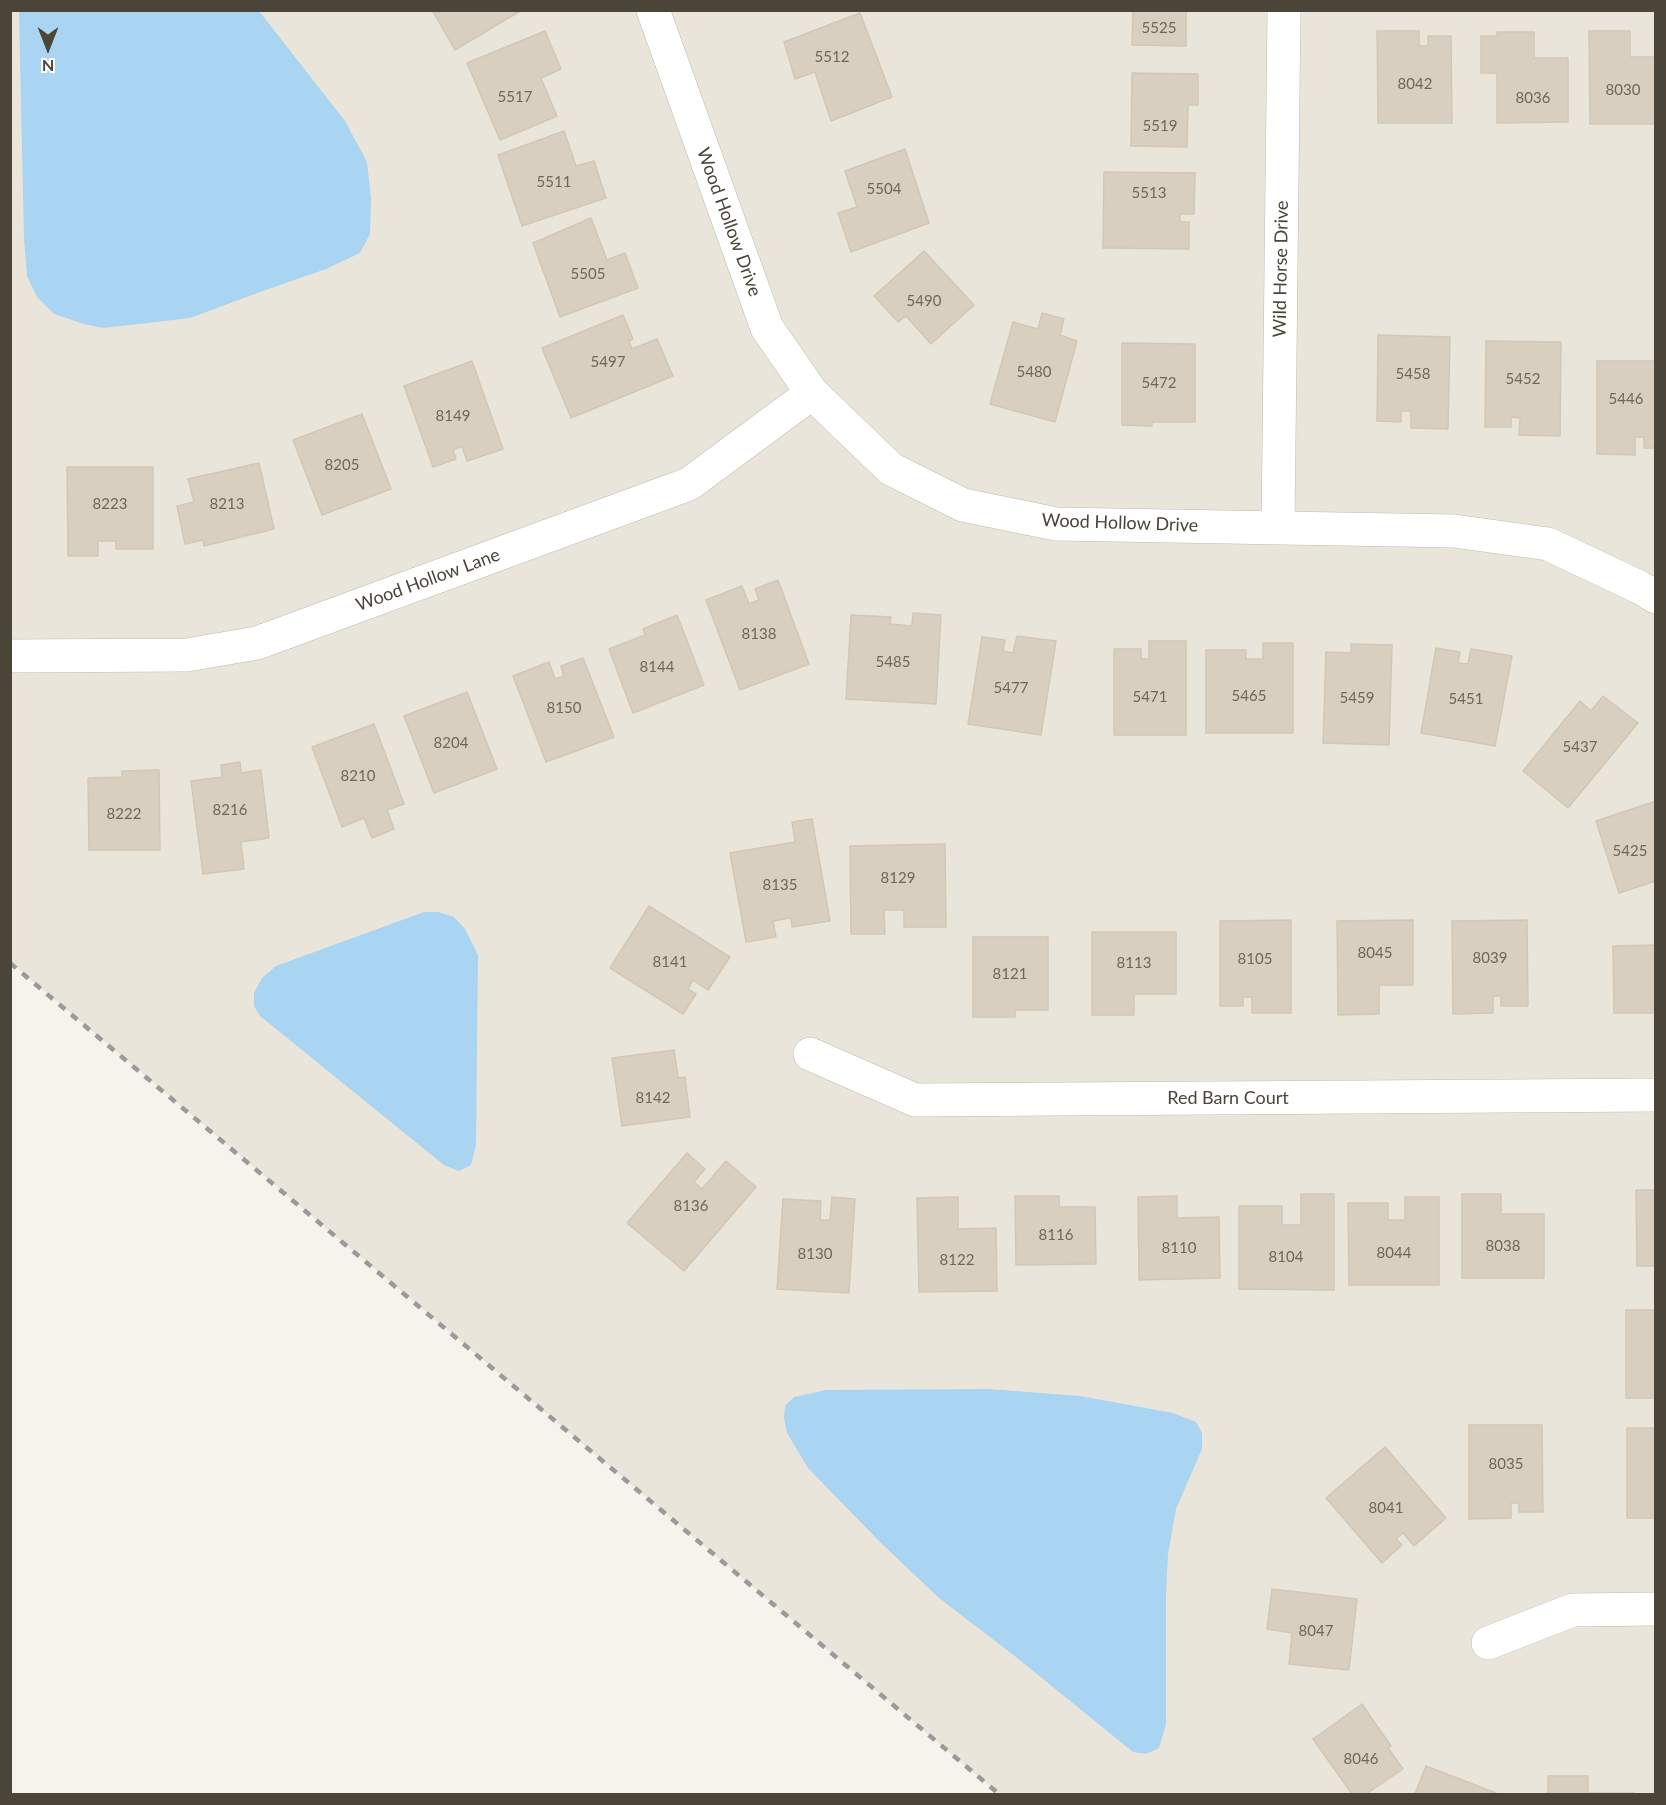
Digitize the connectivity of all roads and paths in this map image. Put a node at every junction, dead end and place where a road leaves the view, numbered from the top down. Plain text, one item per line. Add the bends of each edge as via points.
1 (652, 10) edge
2 (1284, 10) edge
3 (812, 393) junction
4 (1278, 528) junction
5 (1656, 597) edge
6 (10, 656) edge
7 (810, 1054) dead end
8 (1656, 1095) edge
9 (1656, 1609) edge
10 (1488, 1643) dead end

1 - 3 street, Wood Hollow Drive via 767,328
2 - 4 street, Wild Horse Drive
3 - 4 street, Wood Hollow Drive via 891,468 963,505 1056,524
3 - 6 street, Wood Hollow Lane via 689,483 257,643 187,655
4 - 5 street, Wood Hollow Drive via 1454,531 1548,544
7 - 8 street, Red Barn Court via 915,1100
9 - 10 street via 1573,1610

